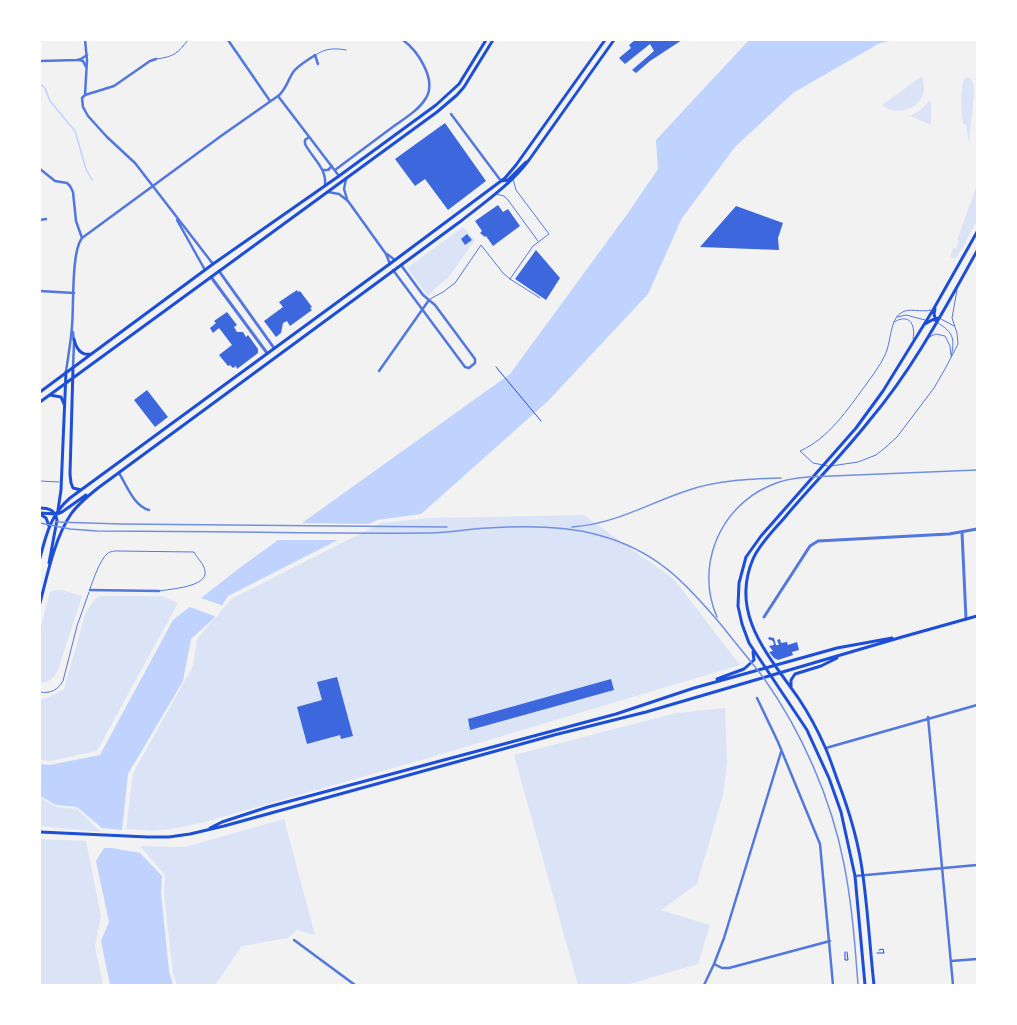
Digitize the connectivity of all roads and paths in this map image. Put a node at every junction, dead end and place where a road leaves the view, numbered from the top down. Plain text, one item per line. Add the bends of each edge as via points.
1 (85, 40) edge
2 (188, 40) edge
3 (229, 40) edge
4 (404, 40) edge
5 (486, 40) edge
6 (493, 40) edge
7 (605, 40) edge
8 (614, 40) edge
9 (346, 50) dead end
10 (87, 55) junction
11 (315, 55) junction
12 (156, 59) joint
13 (77, 60) junction
14 (40, 61) edge
15 (318, 64) dead end
16 (86, 68) junction
17 (85, 95) junction
18 (278, 96) junction
19 (270, 101) junction
20 (450, 114) dead end
21 (309, 137) junction
22 (529, 160) junction
23 (332, 166) junction
24 (40, 169) edge
25 (324, 170) junction
26 (335, 170) junction
27 (340, 176) junction
28 (346, 179) junction
29 (513, 179) junction
30 (501, 180) junction
31 (152, 186) junction
32 (325, 186) junction
33 (328, 192) junction
34 (496, 194) junction
35 (348, 201) junction
36 (298, 204) junction
37 (302, 210) junction
38 (174, 214) junction
39 (46, 219) dead end
40 (40, 220) edge
41 (977, 232) edge
42 (82, 238) junction
43 (538, 242) junction
44 (202, 250) junction
45 (977, 251) edge
46 (386, 254) junction
47 (196, 255) junction
48 (395, 260) junction
49 (213, 264) junction
50 (390, 264) junction
51 (400, 265) junction
52 (205, 270) junction
53 (393, 270) junction
54 (219, 271) junction
55 (211, 277) junction
56 (510, 279) junction
57 (958, 284) junction
58 (229, 285) junction
59 (40, 291) edge
60 (221, 291) junction
61 (74, 292) junction
62 (540, 298) dead end
63 (429, 300) junction
64 (936, 305) junction
65 (422, 309) junction
66 (933, 310) junction
67 (895, 318) junction
68 (937, 320) junction
69 (927, 322) junction
70 (893, 323) junction
71 (954, 326) junction
72 (72, 328) junction
73 (929, 336) junction
74 (74, 339) junction
75 (913, 343) junction
76 (274, 348) junction
77 (267, 353) junction
78 (92, 354) junction
79 (279, 354) junction
80 (272, 360) junction
81 (950, 360) junction
82 (496, 367) dead end
83 (73, 368) junction
84 (379, 371) dead end
85 (66, 372) junction
86 (73, 378) junction
87 (66, 383) junction
88 (40, 392) edge
89 (50, 395) junction
90 (40, 402) edge
91 (65, 406) junction
92 (541, 421) dead end
93 (118, 473) junction
94 (40, 481) edge
95 (61, 482) junction
96 (98, 488) junction
97 (81, 490) junction
98 (40, 508) edge
99 (48, 508) junction
100 (58, 510) junction
101 (149, 510) dead end
102 (40, 513) edge
103 (56, 514) junction
104 (49, 528) junction
105 (977, 529) edge
106 (962, 532) junction
107 (40, 558) edge
108 (48, 573) junction
109 (90, 590) junction
110 (159, 591) joint
111 (40, 603) edge
112 (977, 616) edge
113 (764, 617) dead end
114 (966, 619) junction
115 (902, 637) junction
116 (751, 646) junction
117 (844, 655) junction
118 (775, 665) junction
119 (765, 668) junction
120 (780, 673) junction
121 (771, 676) junction
122 (701, 686) junction
123 (791, 688) junction
124 (40, 692) edge
125 (757, 698) dead end
126 (977, 704) edge
127 (928, 718) junction
128 (826, 748) junction
129 (781, 752) junction
130 (203, 831) junction
131 (40, 832) edge
132 (977, 865) edge
133 (943, 868) junction
134 (863, 875) junction
135 (855, 876) junction
136 (294, 940) dead end
137 (830, 941) junction
138 (879, 950) dead end
139 (845, 952) dead end
140 (847, 952) dead end
141 (876, 953) dead end
142 (977, 959) edge
143 (951, 961) junction
144 (714, 964) junction
145 (355, 985) edge
146 (704, 985) edge
147 (833, 985) edge
148 (865, 985) edge
149 (874, 985) edge
150 (953, 985) edge

1 - 10 street
2 - 12 lane via 175,54
3 - 19 street
4 - 26 street via 416,52 425,67 430,85 426,98 411,113
5 - 27 main road via 462,80 445,98
6 - 28 main road via 470,80 458,95
7 - 30 main road via 516,165
8 - 22 main road
9 - 11 lane via 326,49
10 - 13 street
10 - 16 street
11 - 15 street
11 - 18 street via 295,70
12 - 17 street via 114,86
13 - 14 street
13 - 16 street via 82,61
16 - 17 street
17 - 31 street via 82,105 88,116 135,163
18 - 19 street
18 - 21 street
19 - 31 street
20 - 30 street
21 - 23 street
21 - 25 street via 305,142 306,146
22 - 29 main road
22 - 30 main road via 508,180
23 - 25 street
23 - 26 street
24 - 42 street via 55,181 68,183 70,186 76,221
25 - 32 street
26 - 27 street
27 - 32 main road
28 - 33 main road
28 - 35 street via 344,189
29 - 34 main road
29 - 43 lane via 516,190 549,234
30 - 48 main road
31 - 38 street
31 - 42 street
32 - 36 main road
33 - 35 street via 339,194
33 - 37 main road
34 - 43 lane via 508,200
34 - 51 main road
35 - 46 street
36 - 37 main road
36 - 49 main road
37 - 54 main road
38 - 44 street
38 - 47 street
39 - 40 street
41 - 64 main road
42 - 61 street via 76,251
43 - 56 lane
44 - 47 street
44 - 49 street
45 - 57 main road
46 - 48 street
46 - 50 street
47 - 52 street
48 - 50 main road
48 - 51 main road
49 - 52 main road
49 - 54 main road
50 - 53 main road
50 - 76 main road
51 - 53 main road
51 - 63 street
52 - 55 main road
52 - 78 main road
53 - 65 street
53 - 79 main road
54 - 55 main road
54 - 58 street
55 - 60 street
55 - 86 main road
56 - 62 lane
56 - 63 lane via 502,273 481,245 455,283
57 - 68 main road
57 - 71 lane via 952,316
58 - 60 street
58 - 76 street
59 - 61 street
60 - 77 street
61 - 72 street
63 - 65 street
63 - 65 street via 435,304 475,359 475,363 468,368 465,367
64 - 66 main road
64 - 68 main road via 934,312
65 - 84 street
66 - 67 lane via 905,311
66 - 69 main road
67 - 69 lane via 906,315
67 - 70 lane
68 - 69 main road
68 - 71 lane
68 - 73 main road
68 - 81 lane via 949,331 952,338
69 - 73 main road via 931,328
69 - 75 main road
70 - 75 lane via 902,319 910,321 914,329
70 - 81 lane via 889,345 882,360 844,414 814,443 800,451 812,463 827,466 849,464 876,454 900,433 934,388
71 - 81 lane via 958,340
72 - 74 street
72 - 85 street
73 - 81 lane via 945,336 950,346
73 - 118 main road via 885,402 812,485 753,559 746,593 751,622 758,640
74 - 78 main road via 81,353
74 - 83 street
75 - 116 main road via 892,378 856,428 761,536 746,557 737,598 742,624
76 - 77 main road
76 - 79 main road
77 - 80 main road
77 - 97 main road
78 - 83 main road
79 - 80 main road
80 - 93 main road
82 - 92 path
83 - 85 main road
83 - 86 main road
85 - 87 main road
85 - 88 main road
86 - 87 main road
86 - 97 main road via 71,480 74,488
87 - 89 main road
87 - 91 main road
89 - 90 main road
89 - 91 main road via 61,397
91 - 95 main road
93 - 96 main road
93 - 101 street via 137,503
94 - 95 lane
95 - 100 main road
96 - 103 main road via 65,511
96 - 108 main road via 71,514 62,530
97 - 100 main road
98 - 99 main road
99 - 100 main road
99 - 103 main road
100 - 103 main road
102 - 103 main road
102 - 104 main road via 47,519
103 - 104 main road
103 - 108 main road via 57,526
104 - 107 main road
105 - 106 street
106 - 113 street via 818,541 810,546
106 - 114 street
108 - 111 main road
109 - 110 street
109 - 110 lane via 103,559 111,552 194,552 204,568 203,579 189,586
109 - 124 lane via 76,626 65,676 59,687 50,692
112 - 114 main road
114 - 115 main road
115 - 117 main road
115 - 118 main road via 837,648
116 - 119 main road
116 - 122 main road via 755,658 748,666
117 - 120 main road
117 - 123 main road via 795,674 791,680
118 - 119 main road
118 - 120 main road
119 - 121 main road
119 - 122 main road
120 - 121 main road
120 - 123 main road
121 - 130 main road
121 - 135 main road via 808,730 818,751 841,812
122 - 130 main road via 627,711 268,808 222,822
123 - 128 main road
125 - 129 street
126 - 127 street
127 - 128 street
127 - 133 street
128 - 134 main road via 848,808
129 - 137 street via 820,844
129 - 144 street
130 - 131 main road via 179,836 154,837
132 - 133 street
133 - 134 street
133 - 143 street
134 - 135 street
134 - 149 main road
135 - 148 main road
136 - 145 street
137 - 144 street via 729,968
137 - 147 street
138 - 141 path via 883,949 884,953
139 - 140 path via 848,960
142 - 143 street
143 - 150 street
144 - 146 street

